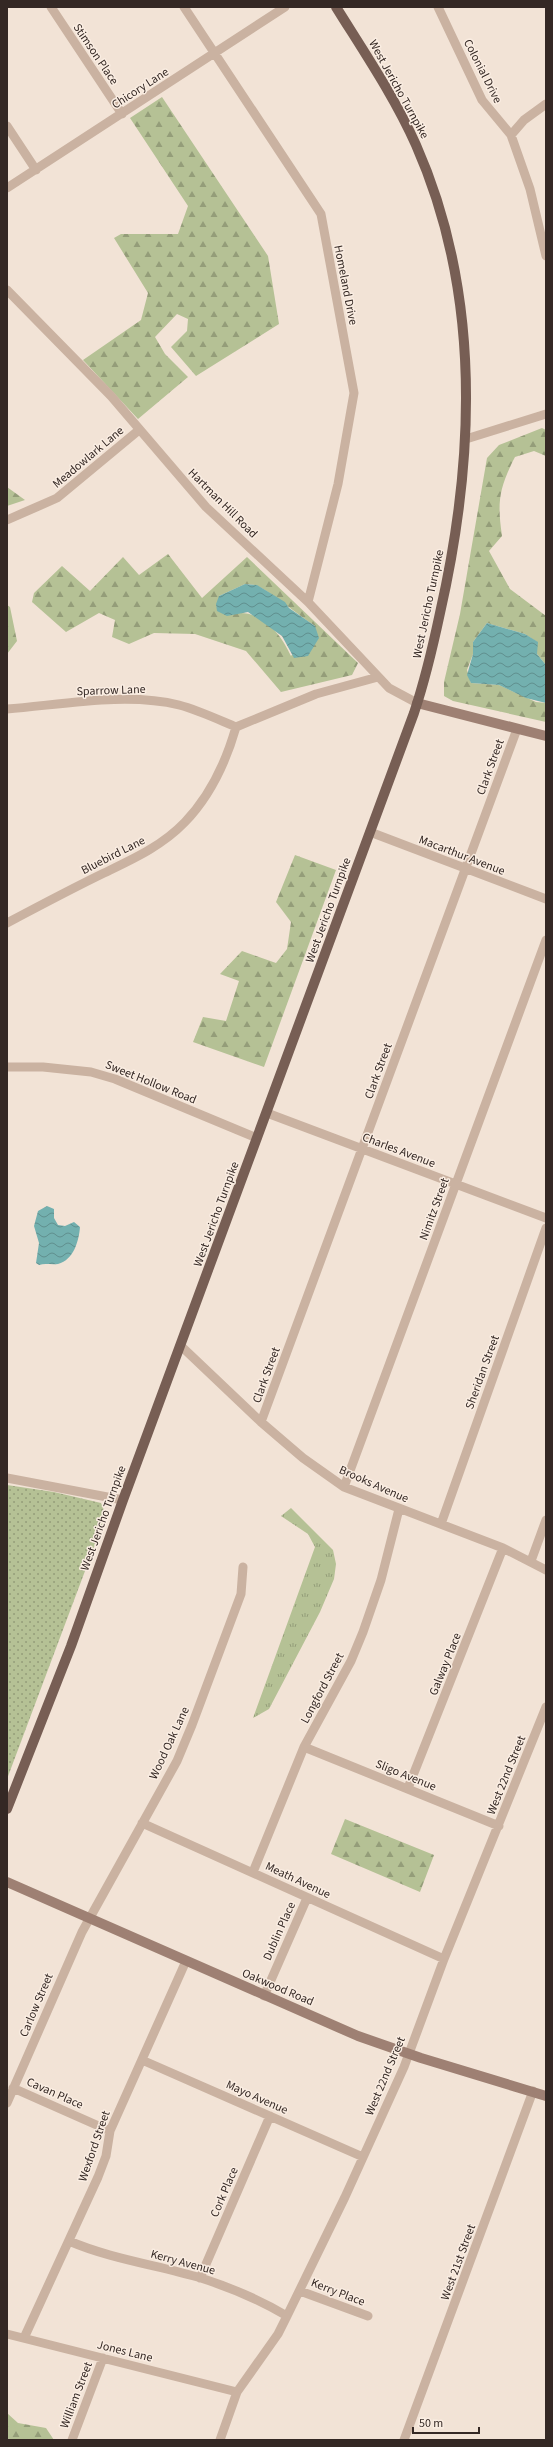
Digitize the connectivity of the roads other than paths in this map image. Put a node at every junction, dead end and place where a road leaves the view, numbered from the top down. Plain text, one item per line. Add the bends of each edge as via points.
1 (51, 7) edge
2 (184, 7) edge
3 (285, 7) edge
4 (336, 7) edge
5 (438, 7) edge
6 (215, 53) junction
7 (546, 104) edge
8 (122, 114) junction
9 (7, 126) edge
10 (510, 135) junction
11 (36, 170) junction
12 (7, 188) edge
13 (546, 256) edge
14 (7, 290) edge
15 (546, 414) edge
16 (139, 430) junction
17 (466, 439) junction
18 (7, 520) edge
19 (308, 602) junction
20 (378, 677) junction
21 (417, 703) junction
22 (7, 709) edge
23 (236, 727) junction
24 (517, 729) junction
25 (546, 736) edge
26 (370, 832) junction
27 (466, 870) junction
28 (546, 899) edge
29 (7, 923) edge
30 (546, 940) edge
31 (7, 1067) edge
32 (267, 1114) junction
33 (257, 1138) junction
34 (362, 1149) junction
35 (456, 1184) junction
36 (546, 1218) edge
37 (546, 1228) edge
38 (182, 1346) junction
39 (261, 1422) junction
40 (7, 1478) edge
41 (344, 1487) junction
42 (123, 1500) junction
43 (399, 1509) junction
44 (546, 1520) edge
45 (441, 1524) junction
46 (503, 1548) junction
47 (531, 1561) junction
48 (243, 1567) dead end
49 (546, 1570) edge
50 (546, 1707) edge
51 (304, 1747) junction
52 (408, 1788) junction
53 (7, 1808) edge
54 (142, 1823) junction
55 (499, 1826) junction
56 (253, 1872) junction
57 (7, 1882) edge
58 (307, 1898) junction
59 (90, 1919) junction
60 (444, 1959) junction
61 (186, 1961) junction
62 (264, 1996) junction
63 (409, 2054) junction
64 (142, 2060) junction
65 (13, 2088) junction
66 (533, 2091) junction
67 (546, 2096) edge
68 (7, 2103) edge
69 (270, 2116) junction
70 (110, 2131) junction
71 (363, 2157) junction
72 (69, 2241) junction
73 (200, 2278) junction
74 (300, 2291) junction
75 (287, 2316) junction
76 (368, 2316) dead end
77 (7, 2334) edge
78 (24, 2338) junction
79 (103, 2358) junction
80 (237, 2392) junction
81 (72, 2440) edge
82 (220, 2440) edge
83 (404, 2440) edge

1 - 8 street, Stimson Place
2 - 6 street, Homeland Drive
3 - 6 street, Chicory Lane
4 - 17 main road, West Jericho Turnpike via 393,100 416,145 440,211 456,274 460,302 466,375
5 - 10 street, Colonial Drive via 482,100
6 - 8 street, Chicory Lane
6 - 19 street, Homeland Drive via 321,214 354,393 338,484
7 - 10 street via 524,120
8 - 11 street, Chicory Lane
9 - 11 street
10 - 13 street, Colonial Drive via 530,189
11 - 12 street, Chicory Lane
14 - 16 street, Hartman Hill Road via 111,396
15 - 17 street
16 - 18 street, Meadowlark Lane via 57,498
16 - 19 street, Hartman Hill Road via 206,507
17 - 21 main road, West Jericho Turnpike via 450,569
19 - 20 street, Hartman Hill Road
20 - 21 street, Hartman Hill Road via 389,688
20 - 23 street via 316,694
21 - 24 main road
21 - 26 main road, West Jericho Turnpike
22 - 23 street, Sparrow Lane via 117,700 156,701 198,711
23 - 29 street, Bluebird Lane via 219,775 185,822 165,840 138,858
24 - 25 main road
24 - 27 street, Clark Street
26 - 27 street, Macarthur Avenue
26 - 32 main road, West Jericho Turnpike
27 - 28 street, Macarthur Avenue
27 - 34 street, Clark Street
30 - 35 street, Nimitz Street
31 - 33 street, Sweet Hollow Road via 43,1067 91,1072 116,1079
32 - 33 main road, West Jericho Turnpike
32 - 34 street, Charles Avenue
33 - 38 main road, West Jericho Turnpike
34 - 35 street, Charles Avenue
34 - 39 street, Clark Street
35 - 36 street, Charles Avenue
35 - 41 street, Nimitz Street
37 - 45 street, Sheridan Street
38 - 39 street, Brooks Avenue
38 - 42 main road, West Jericho Turnpike
39 - 41 street, Brooks Avenue via 303,1458
40 - 42 street
41 - 43 street, Brooks Avenue
42 - 53 main road, West Jericho Turnpike via 56,1687
43 - 45 street, Brooks Avenue
43 - 51 street, Longford Street via 381,1580 364,1632
44 - 47 street
45 - 46 street, Brooks Avenue
46 - 47 street, Brooks Avenue
46 - 52 street, Galway Place
47 - 49 street, Brooks Avenue
48 - 54 street, Wood Oak Lane via 241,1594 192,1725 177,1761
50 - 55 street, West 22nd Street
51 - 52 street, Sligo Avenue
51 - 56 street, Longford Street
52 - 55 street, Sligo Avenue
54 - 56 street, Meath Avenue
54 - 59 street, Wood Oak Lane
55 - 60 street, West 22nd Street
56 - 58 street, Meath Avenue
57 - 59 main road, Oakwood Road
58 - 60 street, Meath Avenue
58 - 62 street, Dublin Place
59 - 61 main road, Oakwood Road
59 - 65 street, Carlow Street via 56,1988
60 - 63 street, West 22nd Street
61 - 62 main road, Oakwood Road
61 - 64 street, Wexford Street
62 - 63 main road, Oakwood Road via 358,2036
63 - 66 main road, Oakwood Road
63 - 71 street, West 22nd Street
64 - 69 street, Mayo Avenue
64 - 70 street, Wexford Street
65 - 68 street, Carlow Street
65 - 70 street, Cavan Place
66 - 67 main road, Oakwood Road
66 - 83 street, West 21st Street
69 - 71 street, Mayo Avenue
69 - 73 street, Cork Place
70 - 72 street, Wexford Street via 106,2156 98,2178
71 - 74 street, West 22nd Street
72 - 73 street, Kerry Avenue via 104,2254
72 - 78 street, Wexford Street
73 - 75 street, Kerry Avenue via 241,2292
74 - 75 street, West 22nd Street
74 - 76 street, Kerry Place
75 - 80 street, West 22nd Street via 278,2334
77 - 78 street, Jones Lane
78 - 79 street, Jones Lane
79 - 80 street, Jones Lane
79 - 81 street, William Street
80 - 82 street, West 22nd Street

